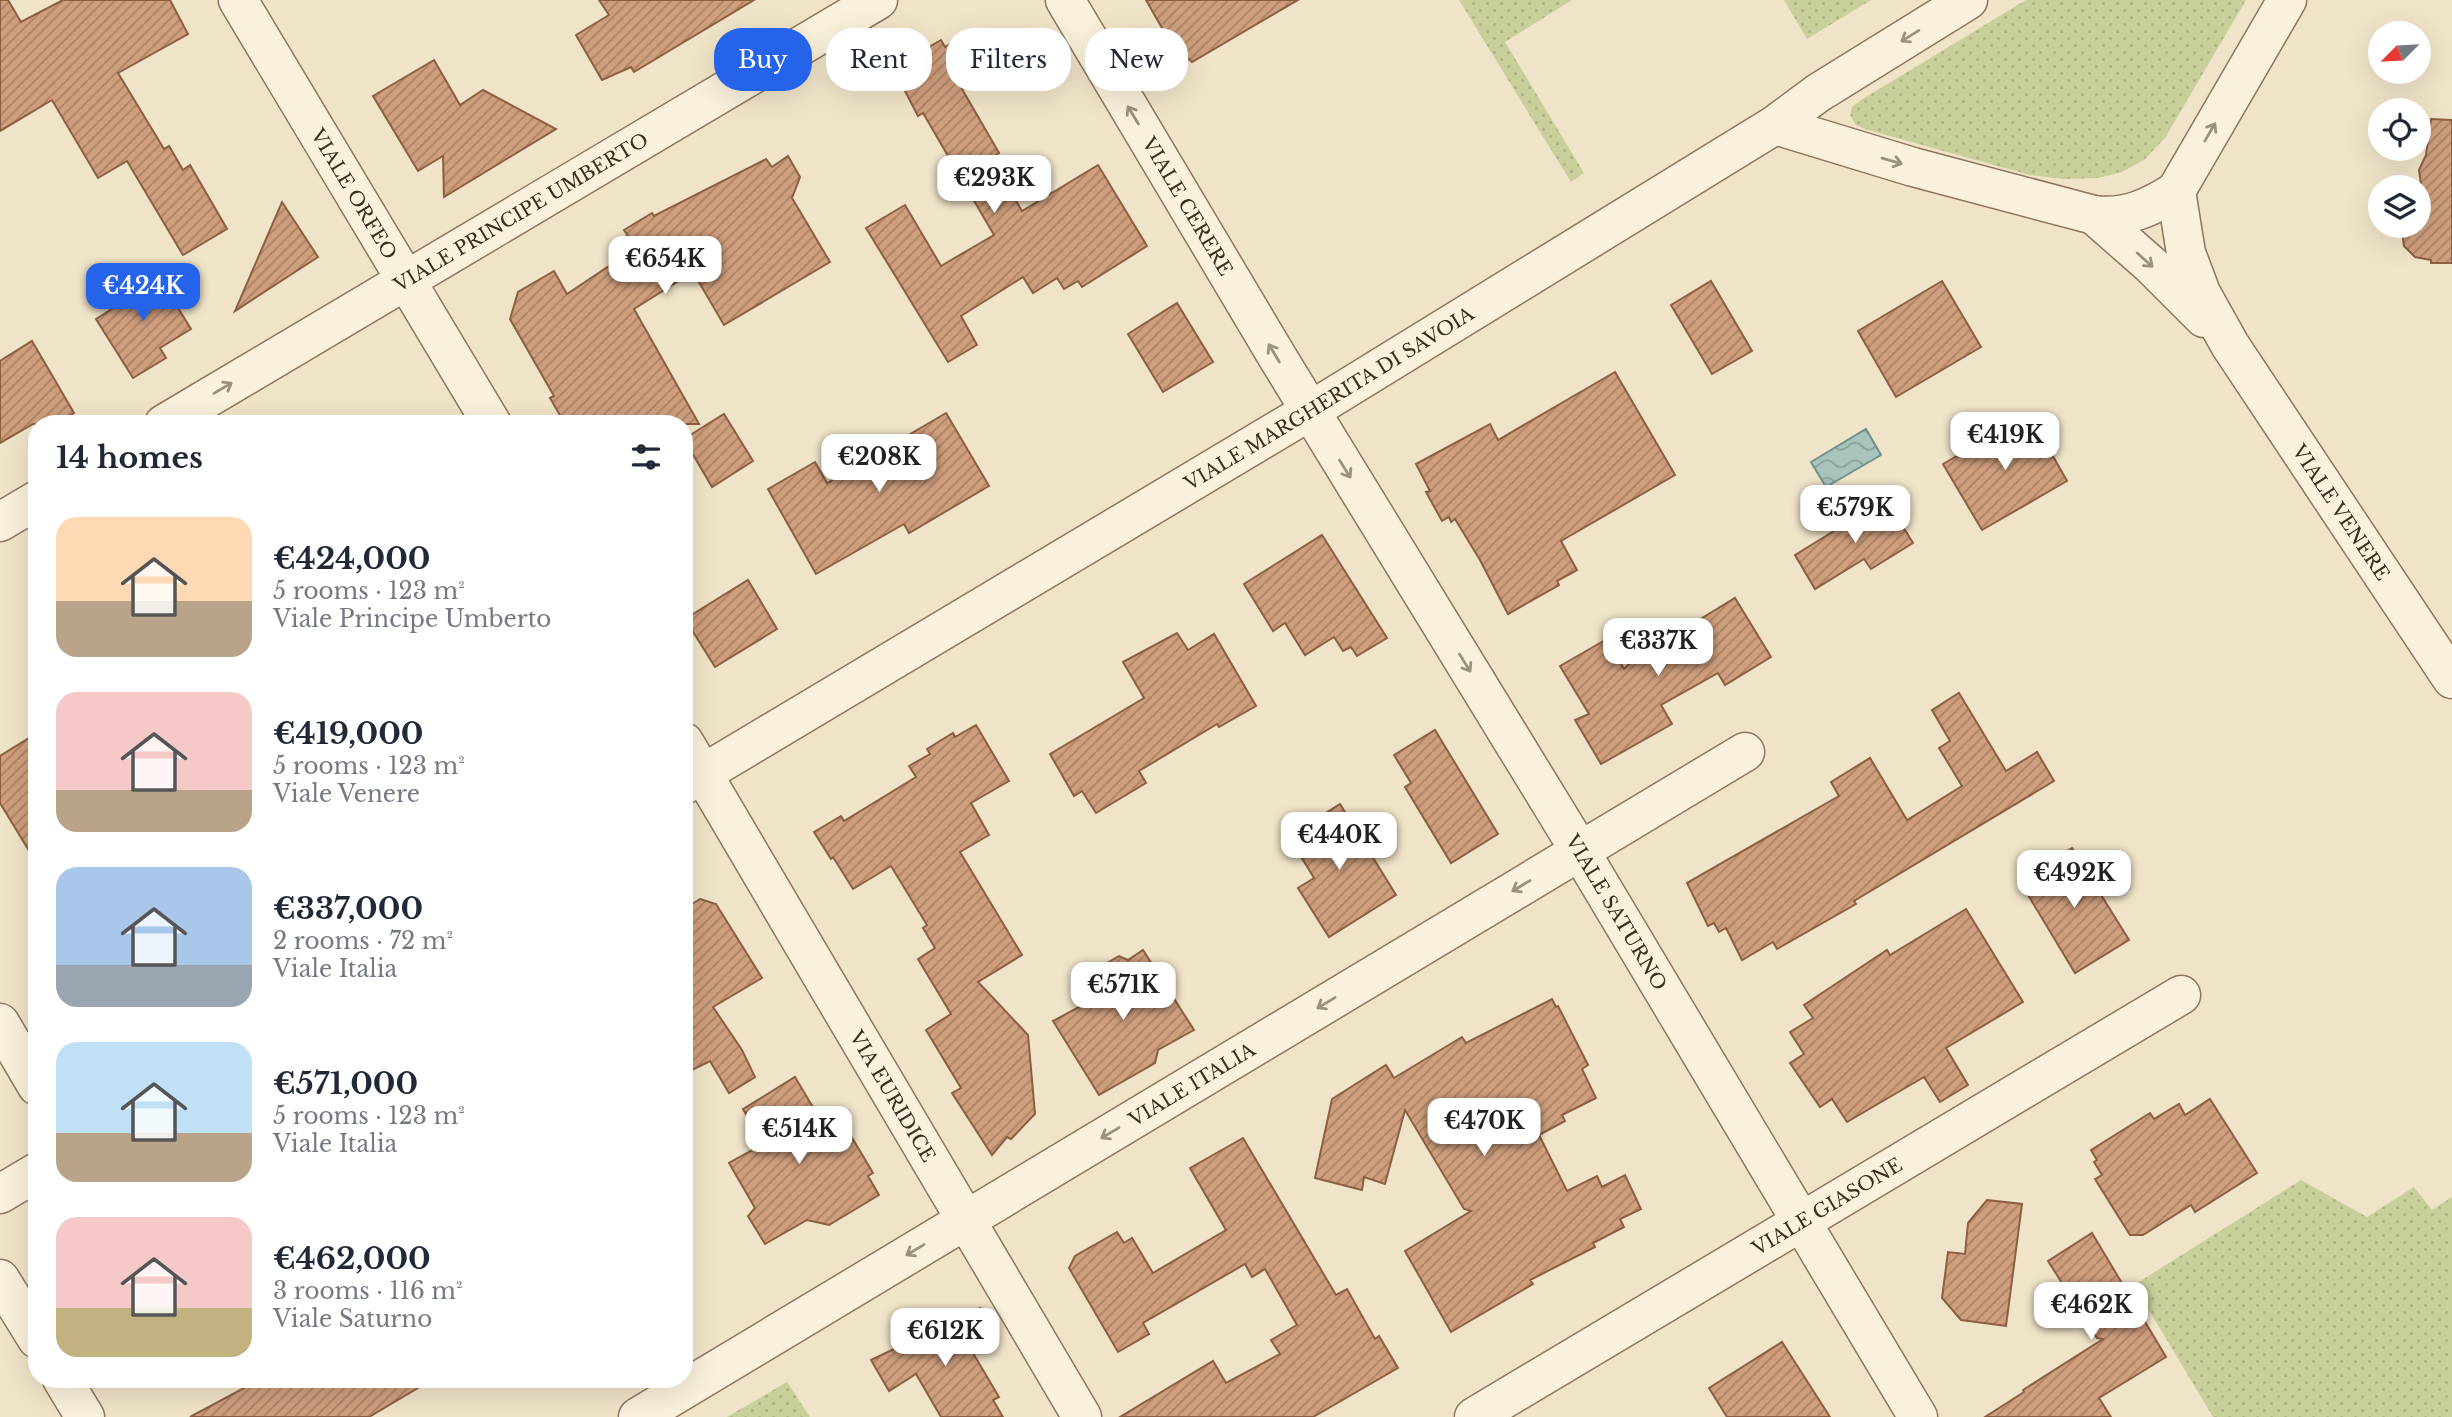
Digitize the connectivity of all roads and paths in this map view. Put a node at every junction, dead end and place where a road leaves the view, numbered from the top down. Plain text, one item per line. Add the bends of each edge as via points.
1 (238, 0) edge
2 (878, 0) edge
3 (1065, 0) edge
4 (1968, 0) edge
5 (2287, 0) edge
6 (1818, 93) junction
7 (1776, 125) junction
8 (1827, 142) junction
9 (2176, 191) junction
10 (2094, 215) junction
11 (404, 279) junction
12 (2230, 345) junction
13 (1310, 411) junction
14 (179, 415) edge
15 (487, 415) edge
16 (28, 505) edge
17 (0, 522) edge
18 (2452, 679) edge
19 (1745, 752) dead end
20 (693, 766) edge
21 (693, 770) edge
22 (1580, 851) junction
23 (2181, 995) dead end
24 (0, 1023) edge
25 (28, 1071) edge
26 (28, 1177) edge
27 (0, 1194) edge
28 (964, 1220) junction
29 (1802, 1222) junction
30 (0, 1279) edge
31 (28, 1324) edge
32 (693, 1384) edge
33 (67, 1388) edge
34 (686, 1388) edge
35 (85, 1417) edge
36 (638, 1417) edge
37 (1082, 1417) edge
38 (1474, 1417) edge
39 (1918, 1417) edge

1 - 11 street, VIALE ORFEO
2 - 11 street, VIALE PRINCIPE UMBERTO
13 -> 3 street, VIALE CERERE
4 -> 6 street, VIALE MARGHERITA DI SAVOIA
9 -> 5 street
6 - 7 street, VIALE MARGHERITA DI SAVOIA
6 - 8 street via 1810,108 1811,123
7 - 8 street
7 - 13 street, VIALE MARGHERITA DI SAVOIA
8 -> 10 street
9 - 10 street via 2124,215
9 - 12 street via 2186,253 2201,293
10 -> 12 street
14 -> 11 street, VIALE PRINCIPE UMBERTO
11 - 15 street, VIALE ORFEO
12 - 18 street, VIALE VENERE
13 - 20 street, VIALE MARGHERITA DI SAVOIA
13 -> 22 street, VIALE SATURNO
16 - 17 street
19 - 22 street, VIALE ITALIA
21 - 28 street, VIA EURIDICE
22 -> 28 street, VIALE ITALIA
22 - 29 street, VIALE SATURNO
23 - 29 street, VIALE GIASONE
24 - 25 street
26 - 27 street
28 -> 32 street, VIALE ITALIA
28 - 37 street, VIA EURIDICE
29 - 38 street, VIALE GIASONE
29 - 39 street, VIALE SATURNO
30 - 31 street
33 - 35 street
34 -> 36 street, VIALE ITALIA

